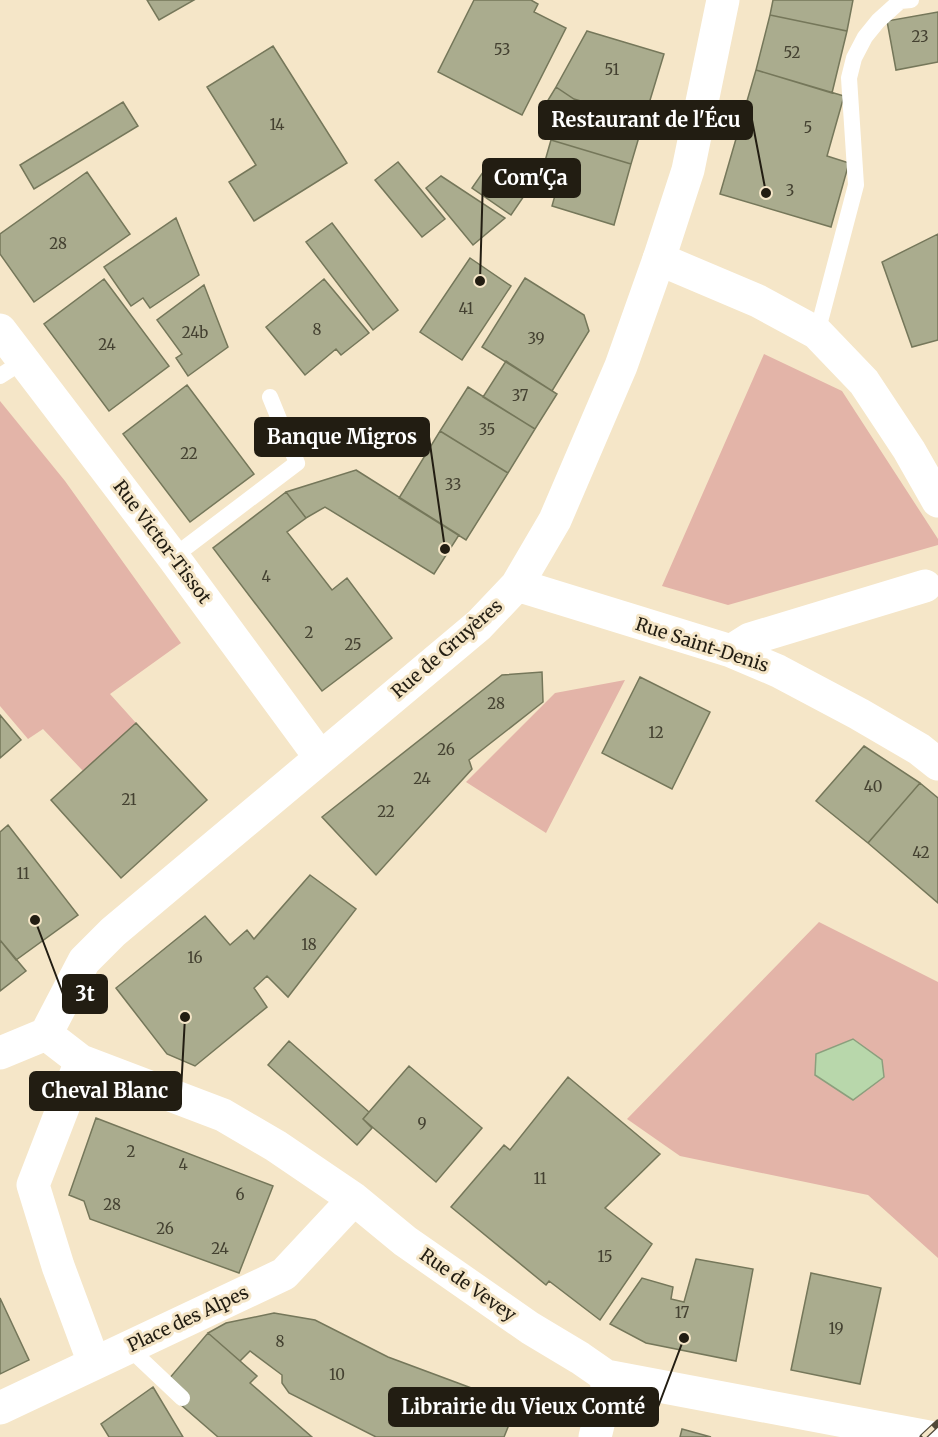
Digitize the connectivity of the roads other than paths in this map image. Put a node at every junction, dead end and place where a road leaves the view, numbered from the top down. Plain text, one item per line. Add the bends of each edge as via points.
1 (723, 0) edge
2 (911, 0) edge
3 (659, 259) junction
4 (0, 330) edge
5 (817, 333) junction
6 (12, 368) edge
7 (270, 397) dead end
8 (938, 501) edge
9 (173, 556) junction
10 (517, 585) junction
11 (925, 586) dead end
12 (731, 651) junction
13 (320, 757) junction
14 (938, 764) edge
15 (46, 1034) junction
16 (0, 1053) edge
17 (81, 1061) junction
18 (354, 1199) junction
19 (128, 1347) junction
20 (94, 1363) junction
21 (606, 1376) junction
22 (182, 1398) dead end
23 (0, 1408) edge
24 (595, 1437) edge
25 (929, 1437) edge

1 - 3 street, Rue de Gruyères via 688,170
2 - 5 lane via 900,1 878,21 854,58 849,78 856,185
3 - 5 street via 758,301
3 - 10 street, Rue de Gruyères via 621,366 555,520
4 - 6 street, Rue Victor-Tissot
5 - 8 street via 864,382
6 - 9 street, Rue Victor-Tissot
7 - 9 lane via 297,463
9 - 13 street, Rue Victor-Tissot
10 - 12 street, Rue Saint-Denis
10 - 13 street, Rue de Gruyères via 479,625
11 - 12 street via 750,639
12 - 14 street, Rue Saint-Denis via 859,714
13 - 15 street, Rue de Gruyères via 112,932 84,961
15 - 16 street
15 - 17 street, Rue de Vevey
17 - 18 street, Rue de Vevey via 223,1114
17 - 20 street via 33,1185
18 - 19 street, Place des Alpes via 284,1274
18 - 21 street, Rue de Vevey via 530,1328
19 - 20 street, Place des Alpes
19 - 22 lane
20 - 23 street, Place des Alpes
21 - 24 street via 607,1388
21 - 25 street, Rue de Vevey

